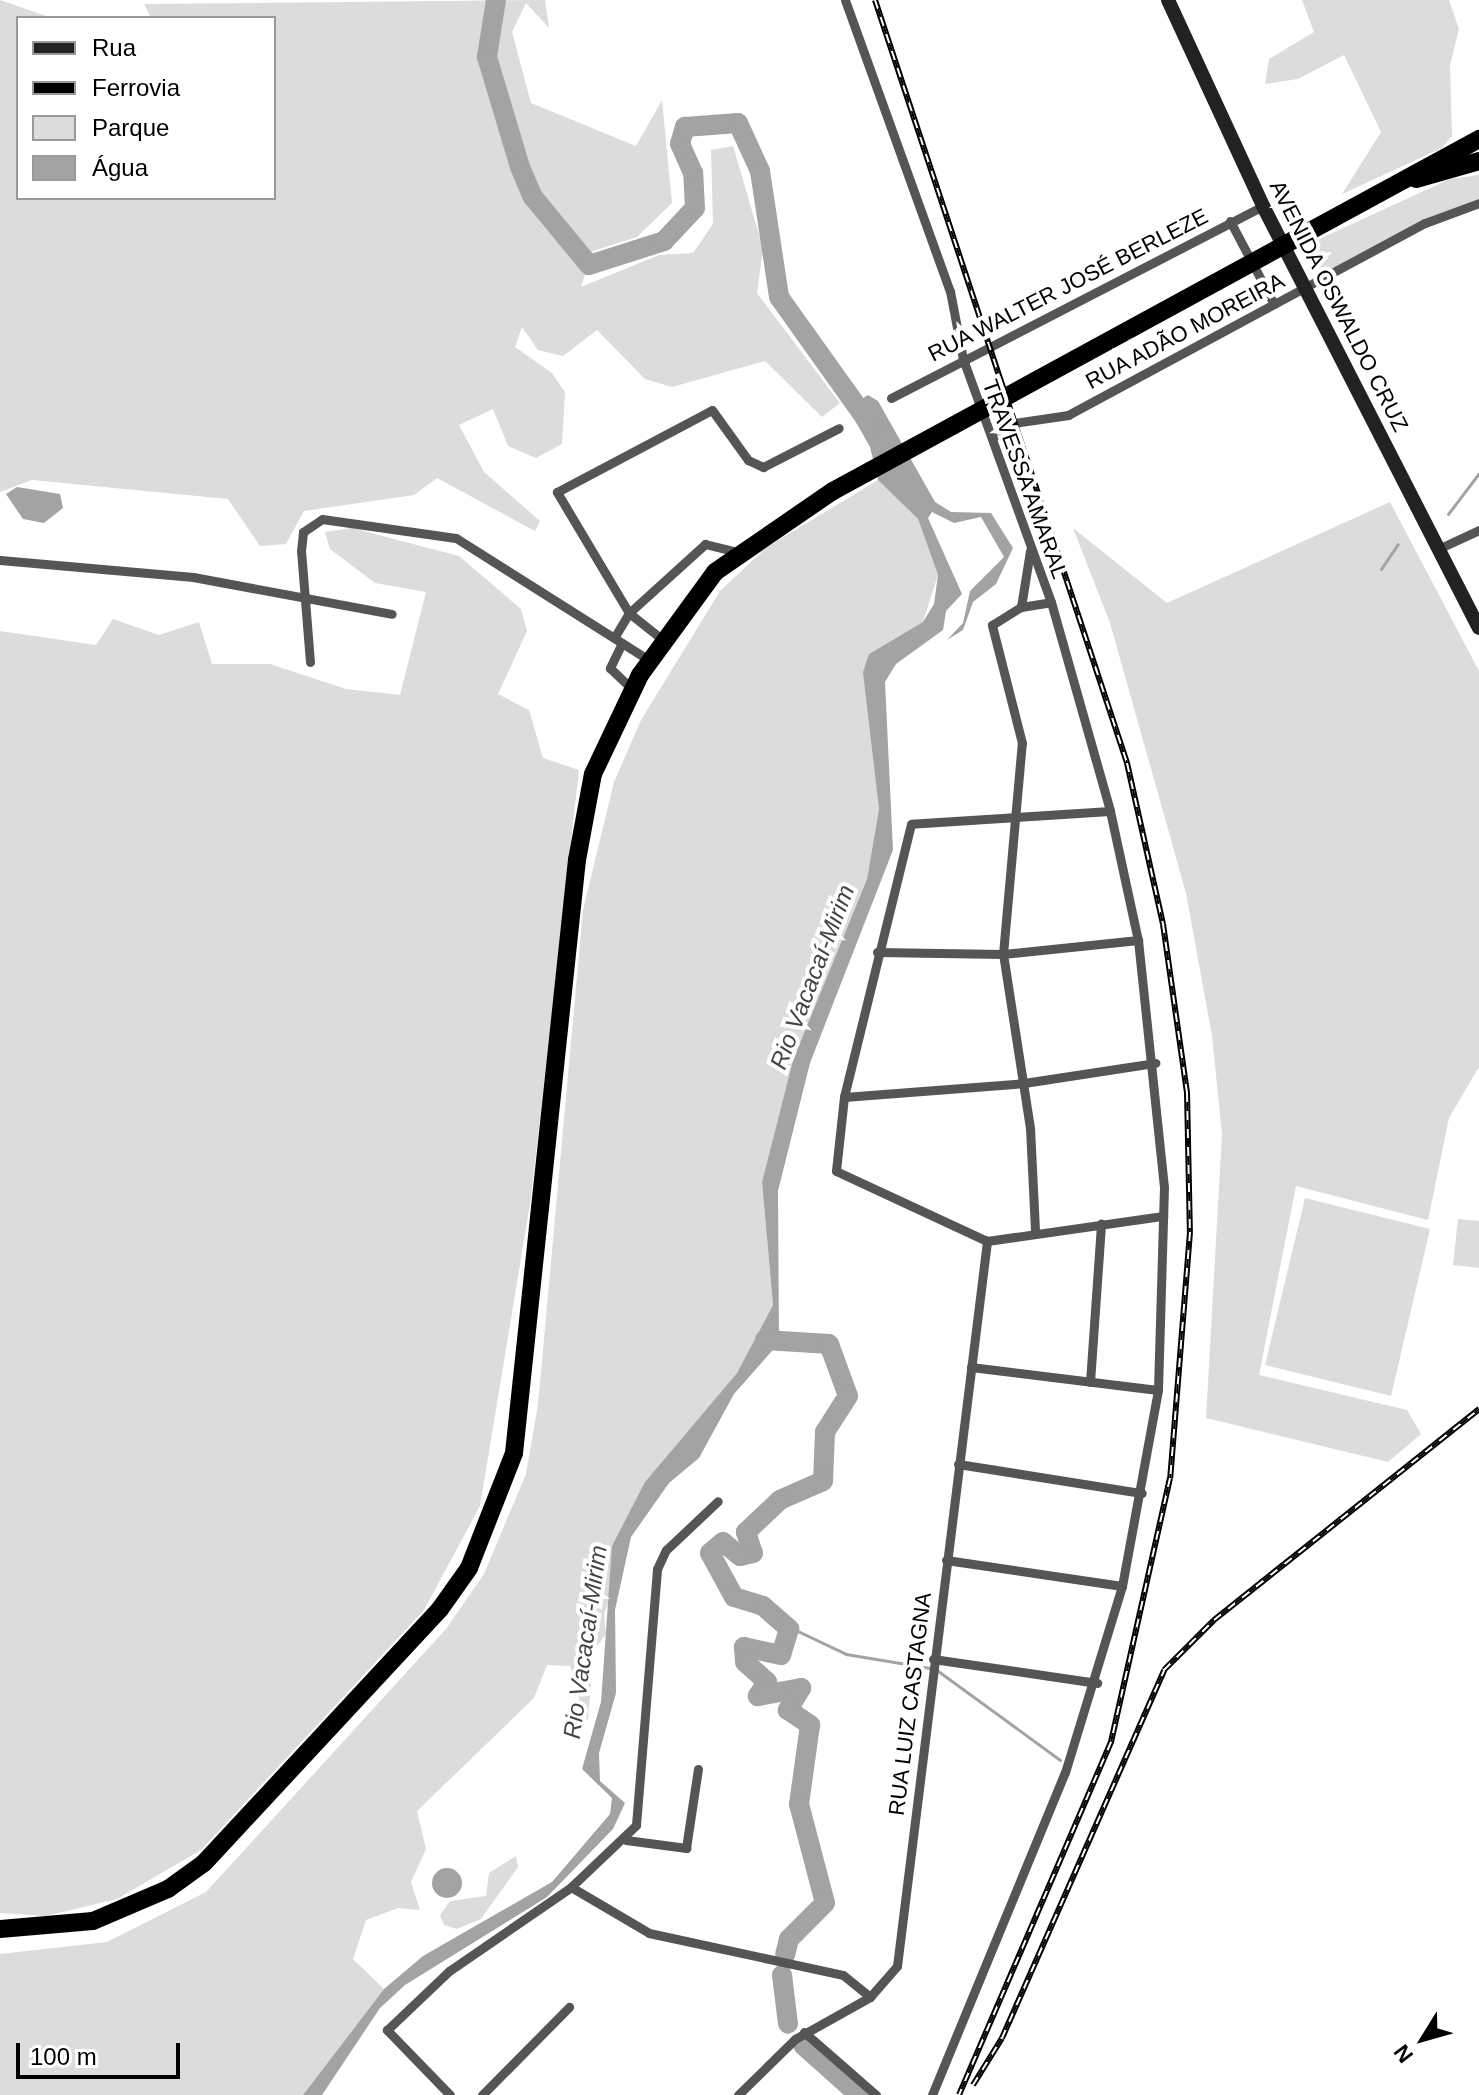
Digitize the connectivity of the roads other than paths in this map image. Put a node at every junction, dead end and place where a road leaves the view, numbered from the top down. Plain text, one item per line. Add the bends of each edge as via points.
1 (845, 0) edge
2 (1168, 0) edge
3 (1479, 139) edge
4 (1479, 161) edge
5 (1391, 186) junction
6 (1479, 203) edge
7 (1263, 206) junction
8 (1230, 221) junction
9 (1305, 288) junction
10 (1274, 304) junction
11 (963, 359) junction
12 (891, 398) dead end
13 (839, 428) dead end
14 (992, 438) junction
15 (1479, 530) edge
16 (1031, 547) junction
17 (1438, 549) junction
18 (738, 552) junction
19 (0, 560) edge
20 (305, 593) junction
21 (1051, 602) junction
22 (1021, 607) junction
23 (629, 613) junction
24 (392, 614) dead end
25 (1479, 628) edge
26 (618, 640) junction
27 (663, 640) junction
28 (649, 660) junction
29 (310, 662) dead end
30 (632, 689) junction
31 (1110, 811) junction
32 (1021, 817) junction
33 (1138, 940) junction
34 (877, 952) junction
35 (1003, 954) junction
36 (1155, 1063) junction
37 (1024, 1083) junction
38 (844, 1097) junction
39 (1163, 1216) junction
40 (1101, 1223) junction
41 (1035, 1230) junction
42 (987, 1241) junction
43 (971, 1367) junction
44 (1090, 1382) junction
45 (1158, 1390) junction
46 (958, 1464) junction
47 (1142, 1493) junction
48 (718, 1501) dead end
49 (946, 1560) junction
50 (1122, 1586) junction
51 (933, 1659) junction
52 (1097, 1683) junction
53 (698, 1769) dead end
54 (626, 1840) junction
55 (571, 1887) junction
56 (0, 1929) edge
57 (870, 1997) junction
58 (569, 2007) dead end
59 (804, 2032) junction
60 (450, 2095) edge
61 (482, 2095) edge
62 (738, 2095) edge
63 (876, 2095) edge
64 (932, 2095) edge

1 - 11 street, TRAVESSA AMARAL via 950,291
2 - 7 street, AVENIDA OSWALDO CRUZ
3 - 5 highway
4 - 5 highway
5 - 18 highway via 833,491
6 - 9 street, RUA ADÃO MOREIRA
7 - 8 street, RUA WALTER JOSÉ BERLEZE
7 - 9 street, AVENIDA OSWALDO CRUZ
8 - 10 street
8 - 11 street, RUA WALTER JOSÉ BERLEZE
9 - 10 street, RUA ADÃO MOREIRA
9 - 17 street, AVENIDA OSWALDO CRUZ
10 - 14 street, RUA ADÃO MOREIRA via 1068,415 1014,423
11 - 12 street, RUA WALTER JOSÉ BERLEZE
11 - 14 street, TRAVESSA AMARAL
13 - 23 street via 763,467 748,460 712,410 557,492
14 - 16 street, TRAVESSA AMARAL
15 - 17 street
16 - 21 street, TRAVESSA AMARAL
16 - 22 street
17 - 25 street, AVENIDA OSWALDO CRUZ
18 - 23 street via 705,544
18 - 27 highway
19 - 20 street
20 - 24 street
20 - 26 street via 302,541 312,521 411,527 456,538
20 - 29 street
21 - 22 street, TRAVESSA AMARAL
21 - 31 street
22 - 32 street via 992,625 1022,743
23 - 26 street
23 - 27 street
26 - 28 street
26 - 30 street via 610,668
27 - 28 highway
28 - 30 highway
30 - 56 highway via 593,774 577,860 514,1453 469,1568 440,1609 204,1863 168,1889 93,1921
31 - 32 street
31 - 33 street
32 - 34 street via 911,824
32 - 35 street
33 - 35 street
33 - 36 street
34 - 35 street
34 - 38 street
35 - 37 street
36 - 37 street
36 - 39 street
37 - 38 street
37 - 41 street
38 - 42 street via 836,1171
39 - 40 street
39 - 45 street
40 - 41 street
40 - 44 street
41 - 42 street
42 - 43 street, RUA LUIZ CASTAGNA
43 - 44 street
43 - 46 street, RUA LUIZ CASTAGNA
44 - 45 street
45 - 47 street
46 - 47 street
46 - 49 street, RUA LUIZ CASTAGNA
47 - 50 street
48 - 54 street via 666,1550 657,1569 640,1806
49 - 50 street
49 - 51 street, RUA LUIZ CASTAGNA
50 - 52 street
51 - 52 street
51 - 57 street, RUA LUIZ CASTAGNA via 897,1966
52 - 64 street
53 - 54 street via 686,1848
54 - 55 street
55 - 57 street via 649,1933 843,1975
55 - 60 street via 482,1948 387,2030
57 - 59 street, RUA LUIZ CASTAGNA
58 - 61 street
59 - 62 street, RUA LUIZ CASTAGNA
59 - 63 street

